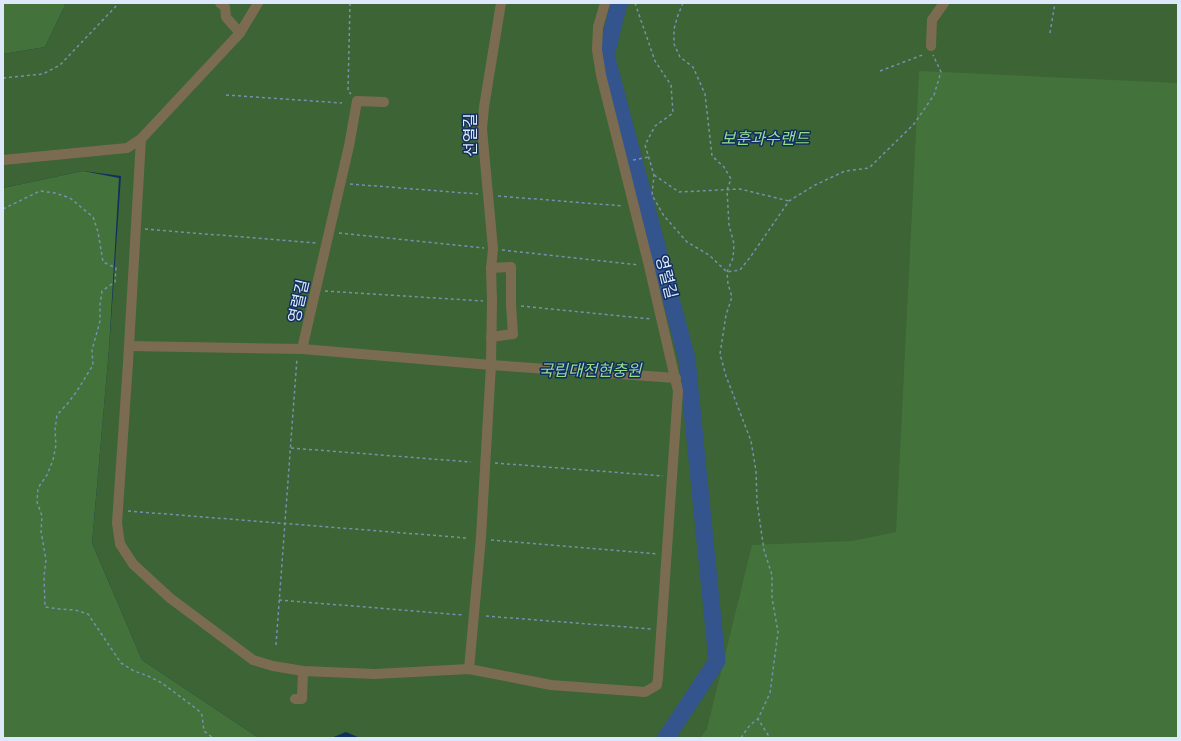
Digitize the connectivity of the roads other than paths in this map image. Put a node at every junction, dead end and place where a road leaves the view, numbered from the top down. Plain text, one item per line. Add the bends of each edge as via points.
1 (220, 3) edge
2 (258, 3) edge
3 (501, 3) edge
4 (605, 3) edge
5 (944, 3) edge
6 (240, 33) junction
7 (931, 46) dead end
8 (384, 102) dead end
9 (141, 139) junction
10 (3, 160) edge
11 (491, 268) junction
12 (492, 337) junction
13 (129, 346) junction
14 (300, 354) junction
15 (491, 365) junction
16 (676, 378) junction
17 (469, 669) junction
18 (303, 671) junction
19 (295, 700) dead end

1 - 6 lane via 225,7 226,17
2 - 6 lane
3 - 11 lane, 선열길 via 482,129 493,249
4 - 16 lane, 영렬길 via 598,27 597,50 601,75
5 - 7 lane via 932,20
6 - 9 lane
8 - 14 lane, 영렬길 via 357,101 349,146
9 - 10 lane via 127,148
9 - 13 lane
11 - 12 lane
11 - 12 lane via 511,267 513,334
12 - 15 lane
13 - 14 lane
13 - 18 lane via 117,523 120,544 133,564 170,598 253,660
14 - 15 lane
15 - 16 lane
15 - 17 lane via 481,537
16 - 17 lane, 영렬길 via 678,391 673,477 657,685 645,692 551,685
17 - 18 lane via 375,674
18 - 19 lane via 302,699

